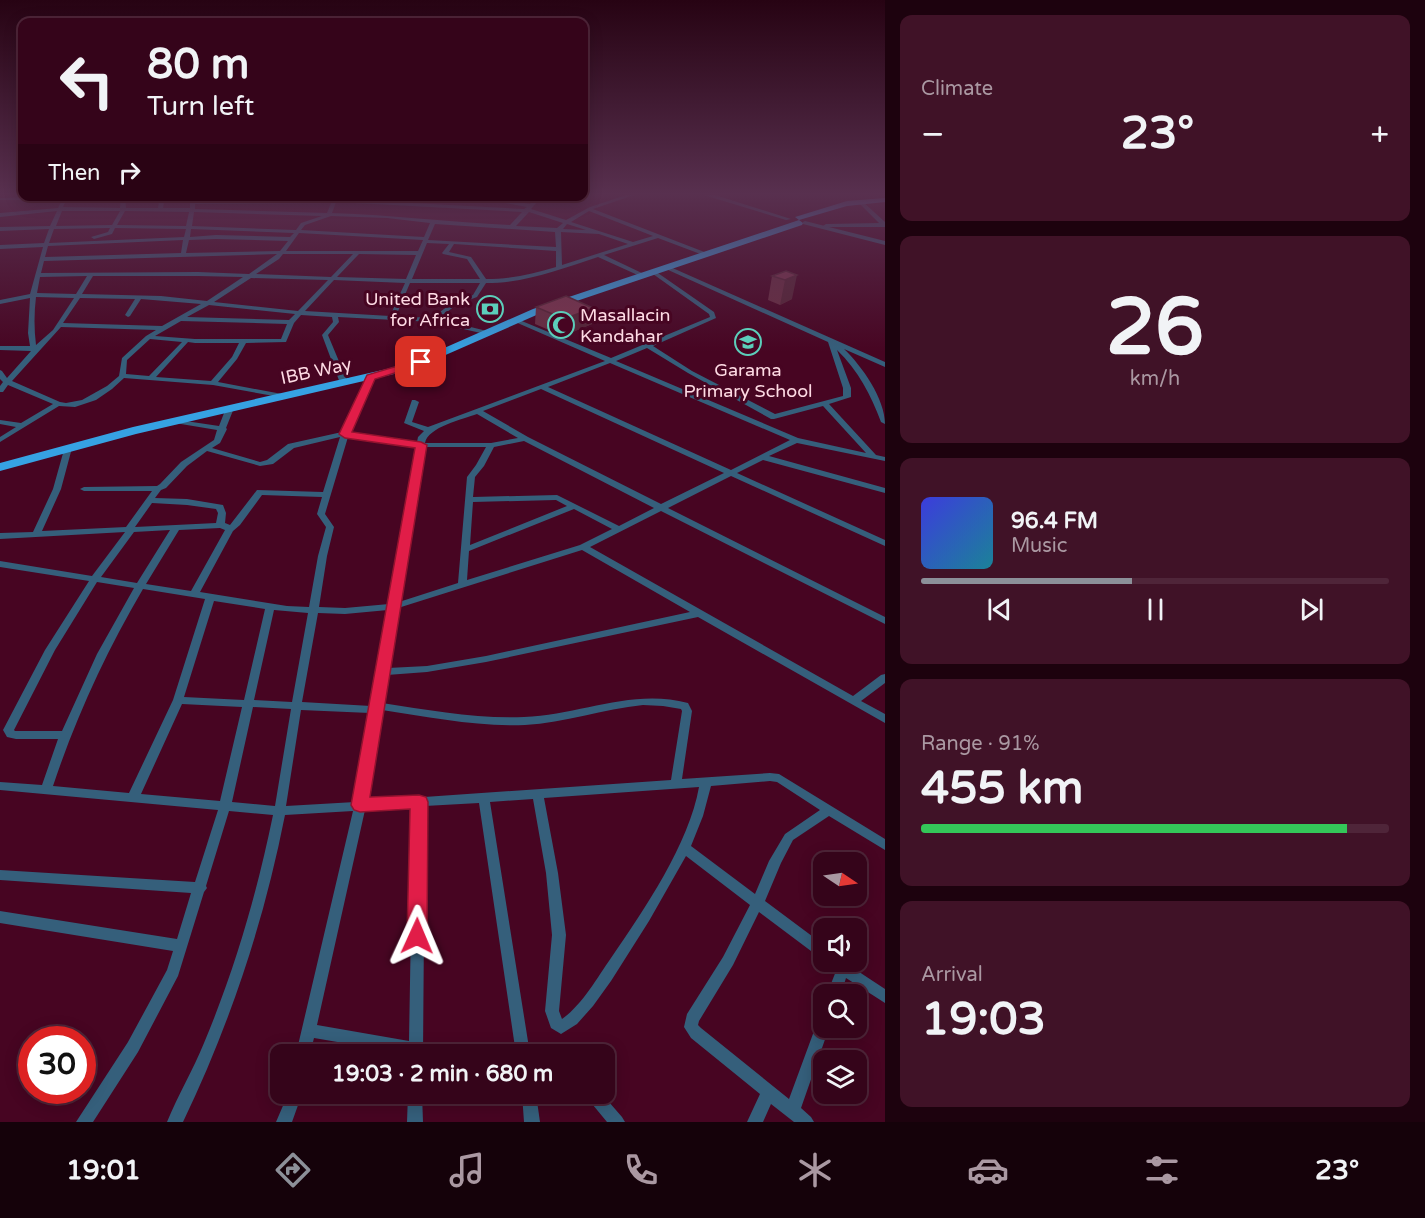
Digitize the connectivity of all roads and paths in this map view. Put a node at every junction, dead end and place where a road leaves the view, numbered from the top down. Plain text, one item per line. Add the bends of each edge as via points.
1 (45, 247) edge
2 (184, 247) edge
3 (286, 247) edge
4 (423, 247) edge
5 (449, 247) edge
6 (533, 247) edge
7 (611, 247) edge
8 (623, 247) edge
9 (687, 247) edge
10 (724, 247) edge
11 (558, 249) joint
12 (611, 251) junction
13 (358, 252) junction
14 (282, 253) junction
15 (420, 253) junction
16 (705, 254) junction
17 (598, 255) junction
18 (183, 256) junction
19 (42, 259) junction
20 (559, 268) junction
21 (668, 268) junction
22 (92, 274) junction
23 (650, 274) junction
24 (39, 275) junction
25 (250, 275) junction
26 (332, 279) junction
27 (409, 281) junction
28 (484, 281) junction
29 (35, 295) junction
30 (77, 296) junction
31 (140, 297) junction
32 (0, 302) edge
33 (208, 303) junction
34 (262, 309) junction
35 (300, 313) junction
36 (128, 315) dead end
37 (335, 315) junction
38 (393, 317) junction
39 (177, 319) junction
40 (255, 320) junction
41 (433, 320) junction
42 (514, 320) junction
43 (291, 322) junction
44 (59, 325) junction
45 (162, 328) junction
46 (486, 332) junction
47 (148, 337) junction
48 (186, 341) junction
49 (831, 341) junction
50 (243, 342) junction
51 (647, 345) junction
52 (0, 348) edge
53 (34, 350) junction
54 (609, 362) junction
55 (885, 365) edge
56 (0, 372) edge
57 (122, 376) junction
58 (152, 377) junction
59 (370, 377) junction
60 (8, 382) junction
61 (213, 383) junction
62 (344, 383) junction
63 (542, 387) junction
64 (0, 390) edge
65 (282, 396) junction
66 (415, 402) dead end
67 (58, 404) junction
68 (825, 404) junction
69 (230, 408) junction
70 (477, 411) junction
71 (883, 411) edge
72 (175, 421) junction
73 (0, 422) edge
74 (885, 422) edge
75 (23, 426) junction
76 (223, 429) junction
77 (429, 430) junction
78 (345, 434) junction
79 (525, 439) junction
80 (0, 440) edge
81 (795, 440) junction
82 (421, 445) junction
83 (491, 445) junction
84 (68, 448) junction
85 (208, 449) junction
86 (763, 457) junction
87 (874, 457) junction
88 (885, 459) edge
89 (0, 467) edge
90 (732, 472) junction
91 (158, 488) junction
92 (84, 489) dead end
93 (885, 491) edge
94 (326, 495) junction
95 (149, 500) junction
96 (468, 500) junction
97 (574, 506) junction
98 (661, 508) junction
99 (176, 527) junction
100 (224, 527) junction
101 (619, 529) junction
102 (130, 530) junction
103 (36, 534) junction
104 (0, 536) edge
105 (885, 543) edge
106 (583, 547) junction
107 (465, 550) junction
108 (0, 564) edge
109 (94, 580) junction
110 (462, 585) junction
111 (139, 587) junction
112 (194, 595) junction
113 (210, 598) junction
114 (395, 606) junction
115 (270, 607) junction
116 (313, 610) junction
117 (700, 614) junction
118 (885, 621) edge
119 (384, 672) junction
120 (885, 678) edge
121 (178, 700) junction
122 (854, 701) junction
123 (247, 704) junction
124 (295, 707) junction
125 (377, 708) junction
126 (885, 719) edge
127 (5, 725) edge
128 (64, 735) junction
129 (711, 780) junction
130 (676, 783) junction
131 (0, 786) edge
132 (46, 789) junction
133 (538, 795) junction
134 (133, 798) junction
135 (484, 798) junction
136 (419, 802) junction
137 (360, 805) junction
138 (225, 806) junction
139 (829, 810) junction
140 (279, 811) junction
141 (885, 845) edge
142 (687, 850) junction
143 (0, 875) edge
144 (201, 888) junction
145 (758, 902) junction
146 (0, 917) edge
147 (813, 944) edge
148 (181, 946) junction
149 (849, 972) edge
150 (885, 997) edge
151 (308, 1029) junction
152 (819, 1038) edge
153 (305, 1044) edge
154 (378, 1044) edge
155 (416, 1044) edge
156 (522, 1044) edge
157 (769, 1092) junction
158 (291, 1104) edge
159 (415, 1104) edge
160 (529, 1104) edge
161 (602, 1104) edge
162 (792, 1111) junction
163 (285, 1120) edge
164 (84, 1122) edge
165 (175, 1122) edge
166 (414, 1122) edge
167 (532, 1122) edge
168 (617, 1122) edge
169 (755, 1122) edge
170 (806, 1122) edge

1 - 19 street
2 - 18 street
3 - 14 street
4 - 15 street
5 - 28 street via 445,253 469,258
6 - 11 street
7 - 12 street
8 - 12 street
9 - 16 street
10 - 16 highway, IBB Way
11 - 20 street
12 - 17 street
13 - 14 street
13 - 15 street
13 - 26 street
14 - 18 street
14 - 25 street
15 - 27 street
16 - 21 highway, IBB Way
17 - 20 street
17 - 23 street
18 - 19 street
19 - 24 street
20 - 28 street via 517,280
21 - 23 highway, IBB Way
21 - 49 street
22 - 24 street
22 - 25 street
22 - 30 street
23 - 42 highway, IBB Way
23 - 51 street via 714,316
24 - 29 street
25 - 26 street
25 - 33 street
26 - 27 street
26 - 35 street
27 - 28 street
27 - 38 street
28 - 41 street via 475,296 454,304
29 - 30 street
29 - 32 street
29 - 53 street via 30,329
30 - 31 street
30 - 44 street
31 - 33 street
31 - 36 street
33 - 34 street
33 - 39 street
34 - 35 street
34 - 40 street
35 - 37 street
35 - 43 street
37 - 38 street
37 - 62 street via 336,322 325,335
38 - 41 street
39 - 40 street
39 - 45 street
40 - 43 street
41 - 46 street
42 - 46 highway, IBB Way
42 - 54 street
43 - 50 street via 284,341
44 - 45 street
44 - 53 street
45 - 47 street
46 - 59 highway, IBB Way via 421,362
47 - 48 street
47 - 57 street via 127,354
48 - 50 street
48 - 58 street
49 - 55 street
49 - 68 street via 848,393 847,397
49 - 71 street via 861,373
50 - 61 street
51 - 54 street
51 - 68 street via 769,416 779,417
52 - 53 street
53 - 60 street
54 - 63 street
54 - 81 street
56 - 60 street
57 - 58 street
57 - 67 street via 84,402
58 - 61 street
59 - 62 highway, IBB Way
59 - 78 street
60 - 64 street
60 - 67 street
61 - 65 street
62 - 65 highway, IBB Way
63 - 70 street
63 - 90 street
65 - 69 highway, IBB Way
66 - 77 street via 408,423
67 - 75 street
68 - 87 street
69 - 72 highway, IBB Way
69 - 76 street
70 - 77 street
70 - 79 street
71 - 74 street
72 - 76 street
72 - 84 highway, IBB Way
73 - 75 street
75 - 80 street
76 - 85 street
77 - 82 street
78 - 82 street
78 - 85 street via 291,446 266,464
78 - 94 street
79 - 83 street
79 - 98 street
81 - 86 street
81 - 87 street
82 - 83 street
82 - 114 street
83 - 96 street via 471,477
84 - 89 highway, IBB Way
84 - 103 street via 57,489
85 - 91 street
86 - 90 street
86 - 93 street
87 - 88 street
90 - 98 street
90 - 105 street
91 - 92 street
91 - 95 street
94 - 100 street via 260,492 237,524
94 - 116 street via 321,514 330,527
95 - 100 street via 220,507
95 - 102 street
96 - 97 street via 552,496
96 - 107 street
97 - 101 street
97 - 107 street
98 - 101 street
98 - 118 street
99 - 100 street
99 - 102 street
99 - 111 street
100 - 112 street
101 - 106 street
102 - 103 street
102 - 109 street
103 - 104 street
106 - 110 street
106 - 117 street
107 - 110 street
108 - 109 street
109 - 111 street
109 - 127 street
110 - 114 street
111 - 112 street
111 - 128 street via 101,652
112 - 113 street
113 - 115 street
113 - 121 street
114 - 116 street
114 - 119 street
115 - 116 street
115 - 123 street
116 - 124 street
117 - 119 street via 486,659
117 - 122 street
119 - 125 street
120 - 122 street
121 - 123 street
121 - 134 street
122 - 126 street
123 - 124 street
123 - 138 street
124 - 125 street
124 - 140 street
125 - 130 street via 526,721 638,700 674,703 687,711
125 - 137 street
127 - 128 street via 16,735
128 - 132 street
129 - 130 street
129 - 139 street via 779,778
129 - 142 street
130 - 133 street
131 - 132 street
132 - 134 street
133 - 135 street
133 - 142 street via 559,935 552,1011 561,1027 590,997
134 - 138 street
135 - 136 street
135 - 156 street
136 - 137 street
136 - 155 street
137 - 140 street
137 - 151 street
138 - 140 street
138 - 144 street
139 - 141 street
139 - 145 street via 789,837
140 - 165 street via 236,979 202,1069
142 - 145 street
143 - 144 street
144 - 148 street
145 - 147 street
145 - 157 street via 691,1027
146 - 148 street
148 - 164 street via 172,972 129,1053
149 - 150 street
151 - 153 street
151 - 154 street
152 - 162 street
157 - 162 street
157 - 169 street
158 - 163 street
159 - 166 street
160 - 167 street
161 - 168 street
162 - 170 street

